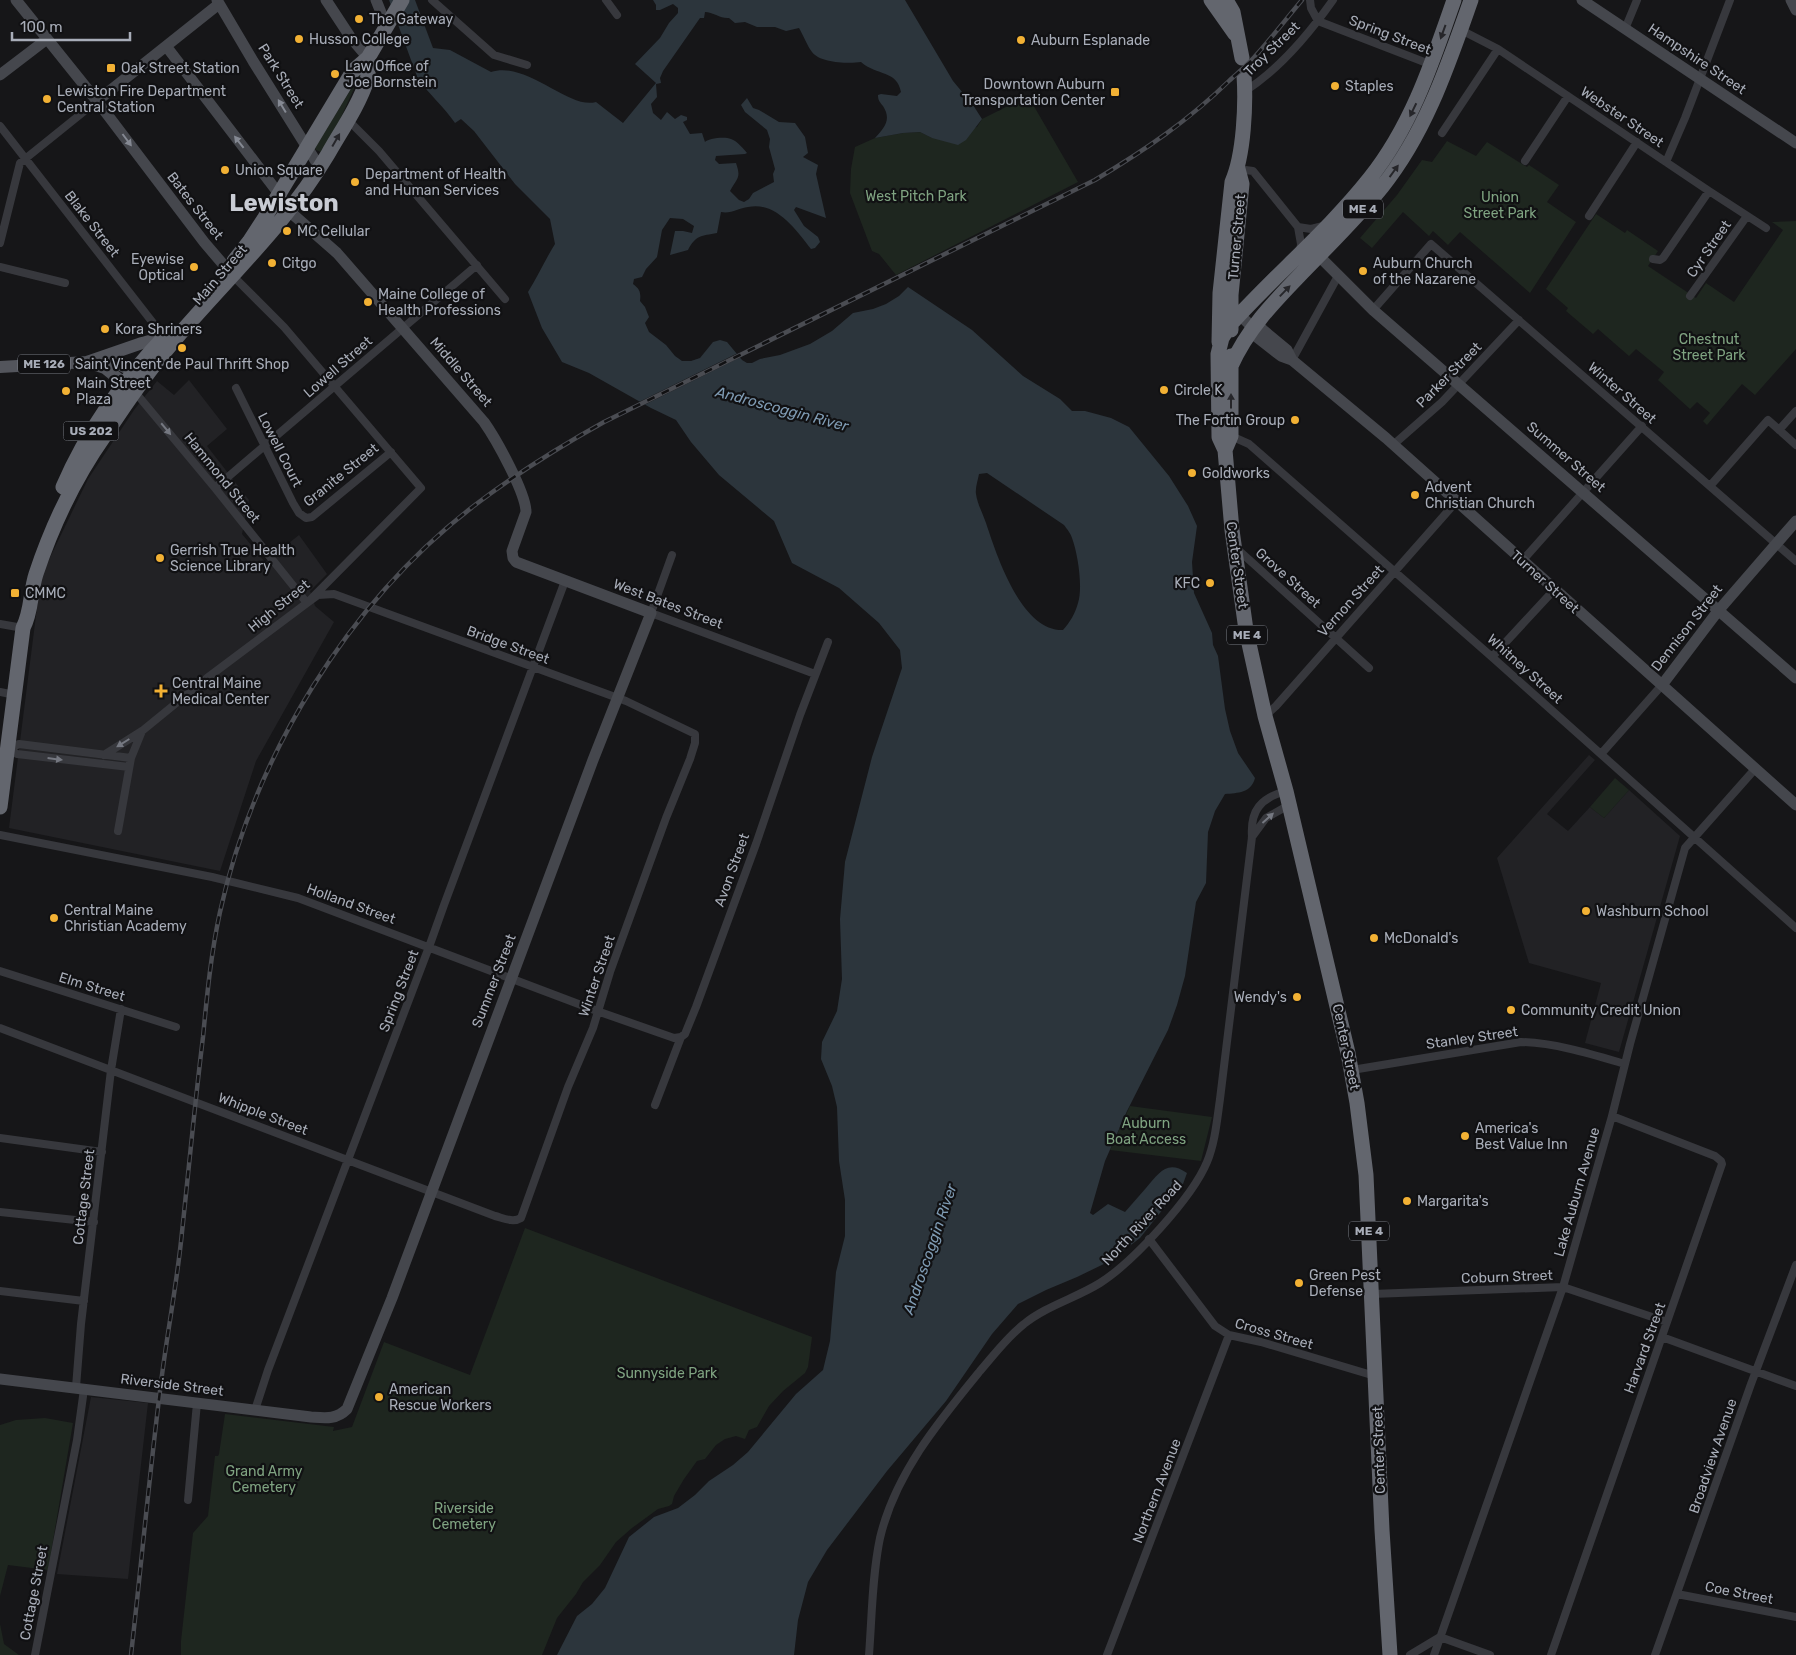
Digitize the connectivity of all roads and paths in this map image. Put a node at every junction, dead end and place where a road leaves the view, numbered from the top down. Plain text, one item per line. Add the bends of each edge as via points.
1 (16, 0) edge
2 (326, 0) edge
3 (376, 0) edge
4 (402, 0) edge
5 (432, 0) edge
6 (606, 0) edge
7 (1211, 0) edge
8 (1226, 0) edge
9 (1310, 0) edge
10 (1333, 0) edge
11 (1454, 0) edge
12 (1471, 0) edge
13 (1582, 0) edge
14 (1636, 0) edge
15 (1730, 0) edge
16 (1791, 0) edge
17 (218, 2) edge
18 (1796, 10) edge
19 (617, 15) dead end
20 (389, 20) junction
21 (1318, 21) junction
22 (1625, 29) junction
23 (1460, 30) junction
24 (47, 38) junction
25 (1237, 38) junction
26 (166, 46) junction
27 (1498, 49) junction
28 (368, 58) junction
29 (1242, 58) dead end
30 (527, 65) dead end
31 (1431, 65) junction
32 (1446, 70) junction
33 (0, 75) edge
34 (1244, 75) dead end
35 (1700, 79) junction
36 (1245, 91) junction
37 (1568, 96) junction
38 (97, 101) junction
39 (348, 120) junction
40 (0, 126) edge
41 (1442, 133) dead end
42 (1637, 142) junction
43 (1796, 142) edge
44 (308, 147) junction
45 (26, 160) junction
46 (1525, 161) dead end
47 (1666, 162) junction
48 (320, 168) junction
49 (1238, 169) junction
50 (1708, 191) junction
51 (279, 194) junction
52 (289, 211) junction
53 (1589, 216) dead end
54 (1747, 216) junction
55 (1327, 225) junction
56 (1298, 226) junction
57 (1766, 228) dead end
58 (0, 243) edge
59 (1300, 254) junction
60 (1319, 256) junction
61 (1653, 260) dead end
62 (477, 265) junction
63 (0, 267) edge
64 (230, 273) junction
65 (1338, 276) junction
66 (65, 283) dead end
67 (1690, 296) dead end
68 (505, 299) dead end
69 (1373, 310) junction
70 (1230, 311) junction
71 (1519, 320) junction
72 (1252, 327) junction
73 (402, 328) junction
74 (164, 337) junction
75 (1218, 354) junction
76 (1292, 360) junction
77 (87, 362) junction
78 (1231, 366) junction
79 (0, 367) edge
80 (134, 382) junction
81 (1459, 385) junction
82 (335, 387) junction
83 (236, 388) dead end
84 (1796, 411) edge
85 (1642, 426) junction
86 (1779, 430) junction
87 (1231, 436) junction
88 (1393, 445) junction
89 (1796, 445) edge
90 (264, 447) junction
91 (1225, 450) junction
92 (391, 452) junction
93 (1710, 486) junction
94 (215, 488) junction
95 (421, 488) joint
96 (1583, 492) junction
97 (1456, 502) junction
98 (307, 518) joint
99 (1796, 520) edge
100 (1776, 543) junction
101 (1234, 546) junction
102 (672, 555) dead end
103 (512, 558) joint
104 (1522, 561) junction
105 (1796, 561) edge
106 (1395, 571) junction
107 (565, 581) junction
108 (1554, 590) junction
109 (307, 603) junction
110 (1718, 611) junction
111 (651, 613) junction
112 (0, 624) edge
113 (23, 628) junction
114 (1335, 638) junction
115 (828, 642) dead end
116 (1492, 657) junction
117 (533, 667) junction
118 (1369, 668) dead end
119 (815, 674) junction
120 (1796, 678) edge
121 (1662, 686) junction
122 (8, 693) edge
123 (617, 698) junction
124 (1265, 716) junction
125 (142, 731) junction
126 (695, 738) joint
127 (8, 749) junction
128 (1601, 754) junction
129 (104, 755) junction
130 (131, 758) junction
131 (129, 767) junction
132 (1755, 769) junction
133 (1287, 798) junction
134 (1796, 805) edge
135 (0, 807) edge
136 (118, 831) dead end
137 (0, 835) edge
138 (1252, 837) junction
139 (1693, 837) junction
140 (1796, 928) edge
141 (429, 947) junction
142 (0, 971) edge
143 (512, 978) junction
144 (121, 1009) junction
145 (597, 1011) junction
146 (176, 1027) dead end
147 (0, 1028) edge
148 (681, 1037) junction
149 (1625, 1064) junction
150 (111, 1070) junction
151 (1352, 1070) junction
152 (655, 1106) dead end
153 (1612, 1116) junction
154 (0, 1138) edge
155 (102, 1152) junction
156 (348, 1160) junction
157 (432, 1191) junction
158 (0, 1212) edge
159 (517, 1220) joint
160 (94, 1222) junction
161 (1149, 1239) junction
162 (1796, 1265) edge
163 (1563, 1287) junction
164 (0, 1291) edge
165 (1372, 1294) junction
166 (84, 1301) junction
167 (1667, 1322) junction
168 (1229, 1335) junction
169 (1662, 1337) junction
170 (1756, 1372) junction
171 (1376, 1376) junction
172 (0, 1379) edge
173 (1796, 1386) edge
174 (80, 1388) junction
175 (197, 1403) junction
176 (255, 1410) junction
177 (340, 1415) joint
178 (188, 1500) dead end
179 (1677, 1594) junction
180 (1796, 1617) edge
181 (1440, 1636) junction
182 (35, 1655) edge
183 (869, 1655) edge
184 (1106, 1655) edge
185 (1390, 1655) edge
186 (1410, 1655) edge
187 (1434, 1655) edge
188 (1490, 1655) edge
189 (1550, 1655) edge
190 (1655, 1655) edge

1 - 24 street, Bates Street
2 - 28 street via 350,38
3 - 20 street
4 - 20 highway, Main Street / US 202
5 - 30 street via 494,55
6 - 19 street
7 - 25 highway
8 - 25 highway via 1233,12
9 - 21 street
10 - 21 street, Troy Street
11 -> 31 highway, ME 4
12 - 23 highway, ME 4
13 - 22 street, Hampshire Street
14 - 22 street
15 - 35 street
16 - 18 street
17 - 26 street
44 -> 17 street, Park Street
20 - 28 highway, Main Street / US 202
21 - 31 street, Spring Street
21 - 36 street, Troy Street via 1270,72
22 - 35 street, Hampshire Street
23 - 27 street, Webster Street
23 - 32 highway, ME 4
24 - 33 street
24 - 38 street, Bates Street
25 - 29 highway
26 - 38 street
51 -> 26 street, Middle Street
27 - 37 street, Webster Street
27 - 41 street
28 - 39 highway, Main Street / US 202 via 368,79
28 - 44 highway, Main Street / US 202 via 353,71
31 - 32 street, Spring Street
31 -> 55 highway, ME 4 via 1421,93 1391,148 1370,178
60 -> 32 highway, ME 4 via 1365,207 1400,162 1416,136
34 - 36 highway, Turner Street
35 - 43 street, Hampshire Street
35 - 47 street
36 - 49 highway, Turner Street
37 - 42 street, Webster Street
37 - 46 street
38 - 45 street
38 -> 64 street, Bates Street
48 -> 39 highway, Main Street / US 202
39 - 62 street via 379,151
40 - 45 street, Blake Street
42 - 47 street, Webster Street
42 - 53 street
44 - 48 street, Park Street
44 - 51 highway, Main Street / US 202
45 - 58 street via 20,163
45 - 74 street, Blake Street
47 - 50 street, Webster Street
48 - 52 highway, Main Street / US 202
49 - 56 street via 1253,171
49 - 70 highway, Turner Street via 1242,184
50 - 54 street, Webster Street
50 - 61 street via 1663,258
51 - 52 street, Middle Street
51 - 64 highway, Main Street / US 202
52 - 64 highway, Main Street / US 202
52 - 73 street, Middle Street via 336,253
54 - 57 street, Webster Street
54 - 67 street, Cyr Street
55 - 56 street via 1312,229
55 - 59 highway, ME 4
56 - 59 street
59 - 70 highway, ME 4
60 - 65 street, Summer Street
72 -> 60 highway, ME 4
62 - 68 street
62 - 73 street, Lowell Street
63 - 66 street
64 - 74 highway, Main Street / US 202
64 - 80 highway, Main Street / US 202 via 172,343
64 - 82 street, Bates Street via 284,327
65 - 69 street, Summer Street
65 - 76 street
69 - 71 street, Winter Street via 1431,244
69 - 81 street, Summer Street
70 - 72 street, Turner Street
70 - 75 highway, Turner Street
70 - 75 highway, Center Street / ME 4
70 - 78 highway, Turner Street
71 - 81 street, Parker Street
71 - 85 street, Winter Street
72 - 76 street, Turner Street via 1260,327 1287,350
72 - 78 highway, Center Street / ME 4
73 - 82 street, Lowell Street
73 - 103 street, Middle Street via 484,422 517,483 526,512
74 - 77 main road
74 - 80 highway, Main Street / US 202
75 - 91 highway, Center Street / ME 4 via 1219,437
76 - 88 street, Turner Street
77 - 79 main road, ME 126
77 - 80 main road via 112,361 125,366
87 -> 78 highway, Center Street / ME 4
80 -> 94 street, Hammond Street
80 - 113 highway, Main Street / US 202 via 103,412 73,465 49,518 25,584 20,617
81 - 88 street, Parker Street
81 - 96 street, Summer Street
82 - 90 street, Lowell Street
82 - 92 street, Bates Street
83 - 90 street, Lowell Court
84 - 86 street
85 - 93 street, Winter Street
85 - 96 street
86 - 89 street
86 - 93 street via 1768,420
87 - 91 highway, Center Street / ME 4
87 - 106 street, Whitney Street via 1249,444
88 - 97 street, Turner Street
90 - 94 street, Lowell Street
90 - 98 street, Lowell Court via 293,503
91 - 101 highway, Center Street / ME 4
92 - 95 street, Bates Street
92 - 98 street, Granite Street
93 - 100 street, Winter Street
94 - 109 street, Hammond Street
95 - 109 street, High Street
96 - 104 street
96 - 110 street, Summer Street
97 - 104 street, Turner Street
97 - 106 street, Vernon Street
99 - 100 street, Dennison Street
100 - 105 street, Winter Street
100 - 110 street, Dennison Street
101 - 114 street, Grove Street
101 - 124 highway, Center Street / ME 4 via 1246,630
102 - 111 street, Summer Street
103 - 107 street, West Bates Street via 522,566
104 - 108 street, Turner Street
106 - 114 street, Vernon Street
106 - 116 street, Whitney Street
107 - 111 street, West Bates Street
107 - 117 street, Spring Street
108 - 116 street
108 - 121 street, Turner Street
109 - 117 street, Bridge Street via 315,597 334,594
109 - 125 street, High Street
110 - 120 street, Summer Street
110 - 121 street, Dennison Street
111 - 119 street, West Bates Street
111 - 123 street, Summer Street
112 - 113 street
113 - 122 highway, Main Street / US 202
114 - 118 street, Grove Street
114 - 124 street, Vernon Street
115 - 119 street, Avon Street
116 - 128 street, Whitney Street
117 - 123 street, Bridge Street
117 - 141 street, Spring Street
119 - 148 street, Avon Street via 696,1007
121 - 128 street, Dennison Street
121 - 132 street, Turner Street
122 - 127 highway, Main Street / US 202
123 - 126 street, Bridge Street via 691,731
123 - 143 street, Summer Street
124 - 133 highway, Center Street / ME 4
125 -> 129 street, High Street
125 - 130 street, High Street
126 - 145 street, Winter Street
127 - 129 street via 19,744
127 -> 131 street via 17,754
127 - 135 highway, Main Street / US 202
128 - 139 street, Whitney Street
129 - 130 street
130 - 131 street, High Street
131 - 136 street, High Street
132 - 134 street, Turner Street
132 - 139 street, Lake Auburn Avenue
138 -> 133 street
133 - 138 street, North River Road via 1271,795 1258,807 1251,827
133 - 151 highway, Center Street / ME 4
137 - 141 street, Holland Street via 286,894
138 - 161 street, North River Road via 1220,1099 1210,1154 1188,1195
139 - 140 street, Whitney Street
139 - 149 street, Lake Auburn Avenue via 1685,848
141 - 143 street, Holland Street
141 - 156 street, Spring Street
142 - 144 street, Elm Street
143 - 145 street, Holland Street
143 - 157 street, Summer Street
144 - 146 street, Elm Street
144 - 150 street, Cottage Street
145 - 148 street, Holland Street via 674,1038
145 - 159 street, Winter Street via 523,1214
147 - 150 street, Whipple Street
148 - 152 street, Avon Street
149 - 151 street, Stanley Street via 1555,1045 1520,1042
149 - 153 street, Lake Auburn Avenue
150 - 155 street, Cottage Street
150 - 156 street, Whipple Street
151 - 165 highway, Center Street / ME 4 via 1366,1175
153 - 163 street, Lake Auburn Avenue
153 - 167 street, Harvard Street via 1715,1156 1722,1164
154 - 155 street
155 - 160 street, Cottage Street
156 - 157 street, Whipple Street
156 - 176 street, Spring Street
157 - 159 street, Whipple Street via 495,1216
157 - 177 street, Summer Street via 352,1399
158 - 160 street
160 - 166 street, Cottage Street
161 - 168 street, Cross Street via 1215,1326
161 - 183 street, North River Road via 1111,1276 1019,1328 931,1434 897,1491 885,1522 878,1551
162 - 170 street, Broadview Avenue
163 - 165 street, Coburn Street
163 - 167 street, Coburn Street
163 - 181 street, Lake Auburn Avenue
164 - 166 street
165 - 171 highway, Center Street / ME 4
166 - 174 street, Cottage Street
167 - 169 street, Harvard Street
168 - 171 street, Cross Street
168 - 184 street, Northern Avenue
169 - 170 street
169 - 189 street, Harvard Street
170 - 173 street
170 - 179 street, Broadview Avenue
171 - 185 highway, Center Street / ME 4
172 - 174 street, Riverside Street
174 - 175 street, Riverside Street
174 - 182 street, Cottage Street via 77,1440
175 - 176 street, Riverside Street
175 - 178 street
176 - 177 street, Riverside Street via 326,1418
179 - 180 street, Coe Street
179 - 190 street, Broadview Avenue
181 - 186 street
181 - 187 street, Lake Auburn Avenue
181 - 188 street

